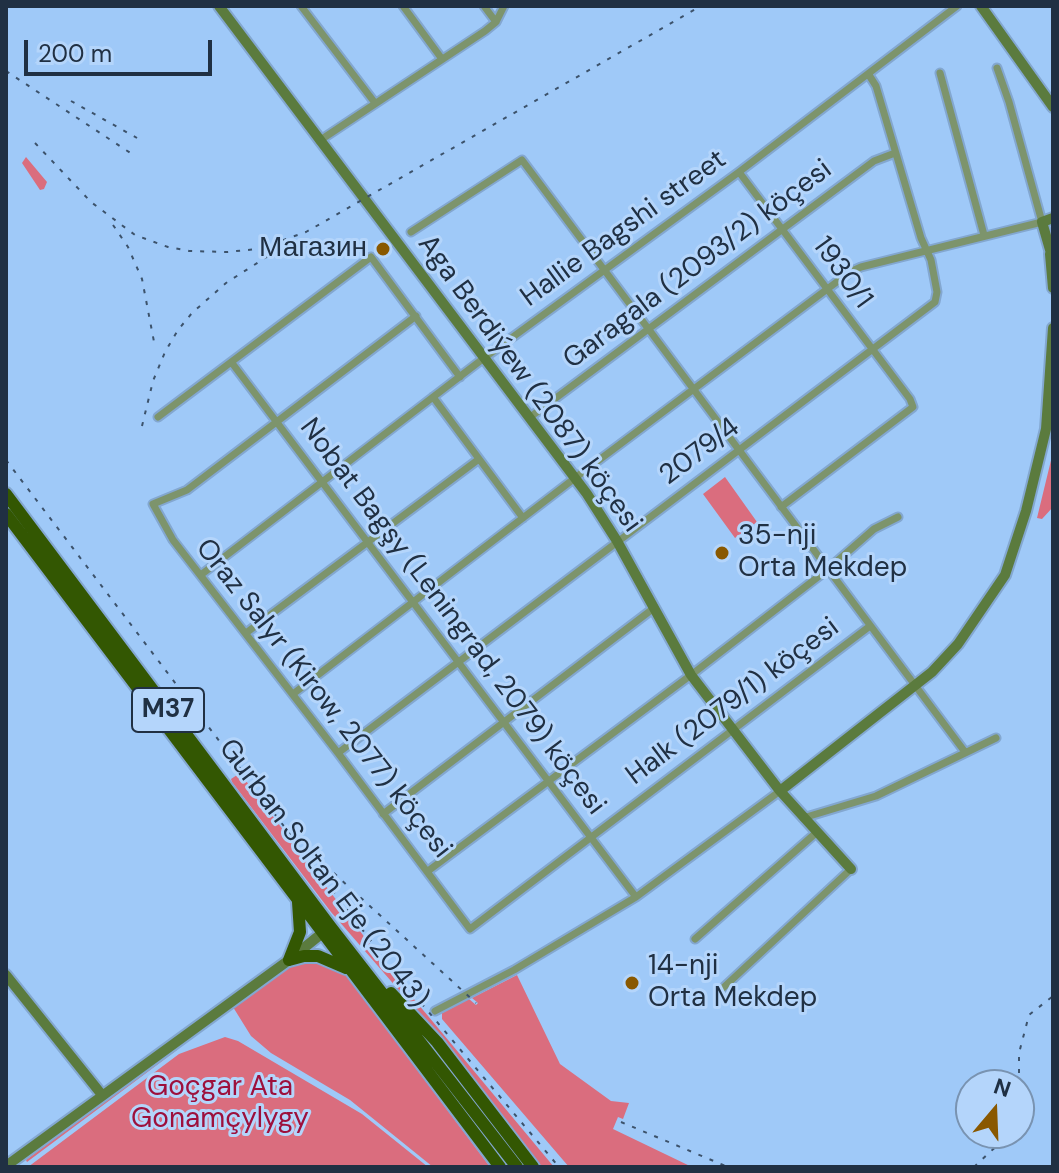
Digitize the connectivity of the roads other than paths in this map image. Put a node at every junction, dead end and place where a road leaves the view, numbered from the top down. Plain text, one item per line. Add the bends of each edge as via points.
1 (219, 6) edge
2 (403, 6) edge
3 (484, 6) edge
4 (504, 6) edge
5 (957, 6) edge
6 (981, 6) edge
7 (306, 8) edge
8 (496, 22) junction
9 (442, 59) junction
10 (997, 68) dead end
11 (940, 73) dead end
12 (869, 75) junction
13 (375, 103) junction
14 (1053, 107) edge
15 (319, 141) junction
16 (895, 153) junction
17 (739, 172) junction
18 (1053, 218) edge
19 (1042, 222) junction
20 (784, 229) junction
21 (411, 232) dead end
22 (984, 235) junction
23 (926, 250) junction
24 (1051, 256) edge
25 (603, 270) junction
26 (1053, 288) edge
27 (827, 290) junction
28 (416, 316) junction
29 (1053, 328) edge
30 (648, 330) junction
31 (1053, 343) edge
32 (873, 350) junction
33 (484, 358) junction
34 (232, 363) junction
35 (460, 377) junction
36 (694, 390) junction
37 (433, 397) junction
38 (158, 417) dead end
39 (529, 418) junction
40 (278, 423) junction
41 (739, 450) junction
42 (479, 459) junction
43 (575, 478) junction
44 (323, 481) junction
45 (6, 494) edge
46 (781, 507) junction
47 (6, 514) edge
48 (898, 517) dead end
49 (523, 518) junction
50 (368, 541) junction
51 (617, 541) junction
52 (827, 570) junction
53 (202, 574) junction
54 (415, 602) junction
55 (654, 608) junction
56 (870, 626) junction
57 (246, 633) junction
58 (458, 661) junction
59 (691, 675) junction
60 (915, 685) junction
61 (293, 694) junction
62 (504, 721) junction
63 (732, 731) junction
64 (996, 738) dead end
65 (965, 752) junction
66 (338, 753) junction
67 (550, 782) junction
68 (780, 791) junction
69 (383, 814) junction
70 (803, 818) junction
71 (817, 832) junction
72 (591, 838) junction
73 (851, 869) joint
74 (428, 871) junction
75 (636, 897) junction
76 (296, 898) junction
77 (470, 929) joint
78 (326, 930) junction
79 (695, 939) dead end
80 (345, 944) junction
81 (289, 960) junction
82 (351, 971) junction
83 (6, 975) edge
84 (723, 988) dead end
85 (435, 1011) dead end
86 (102, 1095) junction
87 (6, 1166) edge
88 (500, 1167) edge
89 (517, 1167) edge
90 (533, 1167) edge

1 - 15 street, Aga Berdiýew (2087) köçesi
2 - 9 street
3 - 8 street
4 - 8 street
5 - 12 street, Hallie Bagshi street
6 - 14 street
7 - 13 street
8 - 9 street
9 - 13 street
10 - 19 street
11 - 22 street
12 - 16 street
12 - 17 street, Hallie Bagshi street
13 - 15 street
15 - 33 street, Aga Berdiýew (2087) köçesi
16 - 20 street, Garagala (2093/2) köçesi via 874,161
16 - 23 street
17 - 20 street, 1930/1
17 - 25 street, Hallie Bagshi street
18 - 19 street
19 - 22 street
19 - 24 street
20 - 27 street, 1930/1
20 - 30 street, Garagala (2093/2) köçesi
21 - 25 street via 522,160
22 - 23 street
23 - 27 street via 855,269
23 - 32 street, 2079/4 / 2079/4 via 935,302
24 - 26 street
25 - 30 street
25 - 33 street, Hallie Bagshi street
27 - 32 street, 1930/1
27 - 36 street
28 - 34 street via 371,257
28 - 35 street
28 - 40 street
29 - 31 street
30 - 36 street
30 - 39 street, Garagala (2093/2) köçesi
31 - 60 street via 1046,429 1009,566 958,644
32 - 41 street, 2079/4 / 2079/4
32 - 46 street, 1930/1 via 910,399 911,410
33 - 35 street, Hallie Bagshi street
33 - 39 street, Aga Berdiýew (2087) köçesi
34 - 38 street
34 - 40 street, Nobat Bagşy (Leningrad, 2079) köçesi
35 - 37 street, Hallie Bagshi street
36 - 41 street
36 - 43 street
37 - 42 street
37 - 44 street, Hallie Bagshi street
39 - 43 street, Aga Berdiýew (2087) köçesi
40 - 44 street, Nobat Bagşy (Leningrad, 2079) köçesi
40 - 53 street, Oraz Salyr (Kirow, 2077) köçesi via 187,490 153,504 173,540
41 - 46 street
41 - 51 street, 2079/4 / 2079/4
42 - 49 street
42 - 50 street
43 - 49 street
43 - 51 street, Aga Berdiýew (2087) köçesi
44 - 50 street, Nobat Bagşy (Leningrad, 2079) köçesi
44 - 53 street, Hallie Bagshi street
45 - 78 highway, Gurban Soltan Eje (2043) / M37
46 - 52 street
47 - 76 highway, Gurban Soltan Eje (2043) / M37
48 - 52 street via 874,529
49 - 54 street
50 - 54 street, Nobat Bagşy (Leningrad, 2079) köçesi
50 - 57 street
51 - 55 street, Aga Berdiýew (2087) köçesi
51 - 58 street, 2079/4 / 2079/4
52 - 56 street
52 - 59 street
53 - 57 street, Oraz Salyr (Kirow, 2077) köçesi
54 - 58 street, Nobat Bagşy (Leningrad, 2079) köçesi
54 - 61 street
55 - 59 street, Aga Berdiýew (2087) köçesi
55 - 62 street
56 - 60 street
56 - 63 street, Halk (2079/1) köçesi
57 - 61 street, Oraz Salyr (Kirow, 2077) köçesi
58 - 62 street, Nobat Bagşy (Leningrad, 2079) köçesi
58 - 66 street, 2079/4 / 2079/4
59 - 63 street, Aga Berdiýew (2087) köçesi
59 - 67 street
60 - 65 street
60 - 68 street
61 - 66 street, Oraz Salyr (Kirow, 2077) köçesi
62 - 67 street, Nobat Bagşy (Leningrad, 2079) köçesi
62 - 69 street
63 - 68 street, Aga Berdiýew (2087) köçesi
63 - 72 street, Halk (2079/1) köçesi
64 - 65 street
65 - 70 street via 876,796
66 - 69 street, Oraz Salyr (Kirow, 2077) köçesi
67 - 72 street, Nobat Bagşy (Leningrad, 2079) köçesi
67 - 74 street
68 - 70 street, Aga Berdiýew (2087) köçesi
68 - 75 street
69 - 74 street, Oraz Salyr (Kirow, 2077) köçesi
70 - 71 street, Aga Berdiýew (2087) köçesi
71 - 73 street, Aga Berdiýew (2087) köçesi
71 - 79 street
72 - 75 street, Nobat Bagşy (Leningrad, 2079) köçesi
72 - 77 street, Halk (2079/1) köçesi
73 - 84 street
74 - 77 street, Oraz Salyr (Kirow, 2077) köçesi
75 - 85 street
76 - 78 highway, Gurban Soltan Eje (2043) / M37
76 - 81 highway via 300,932
78 - 80 highway, Gurban Soltan Eje (2043) / M37
78 - 81 street
78 - 82 highway, Gurban Soltan Eje (2043) / M37
80 - 89 highway, Gurban Soltan Eje (2043) / M37
80 - 90 highway via 437,1042
81 - 82 highway, Gurban Soltan Eje (2043) via 318,956
81 - 86 street
82 - 88 highway, Gurban Soltan Eje (2043) / M37
83 - 86 street
86 - 87 street

